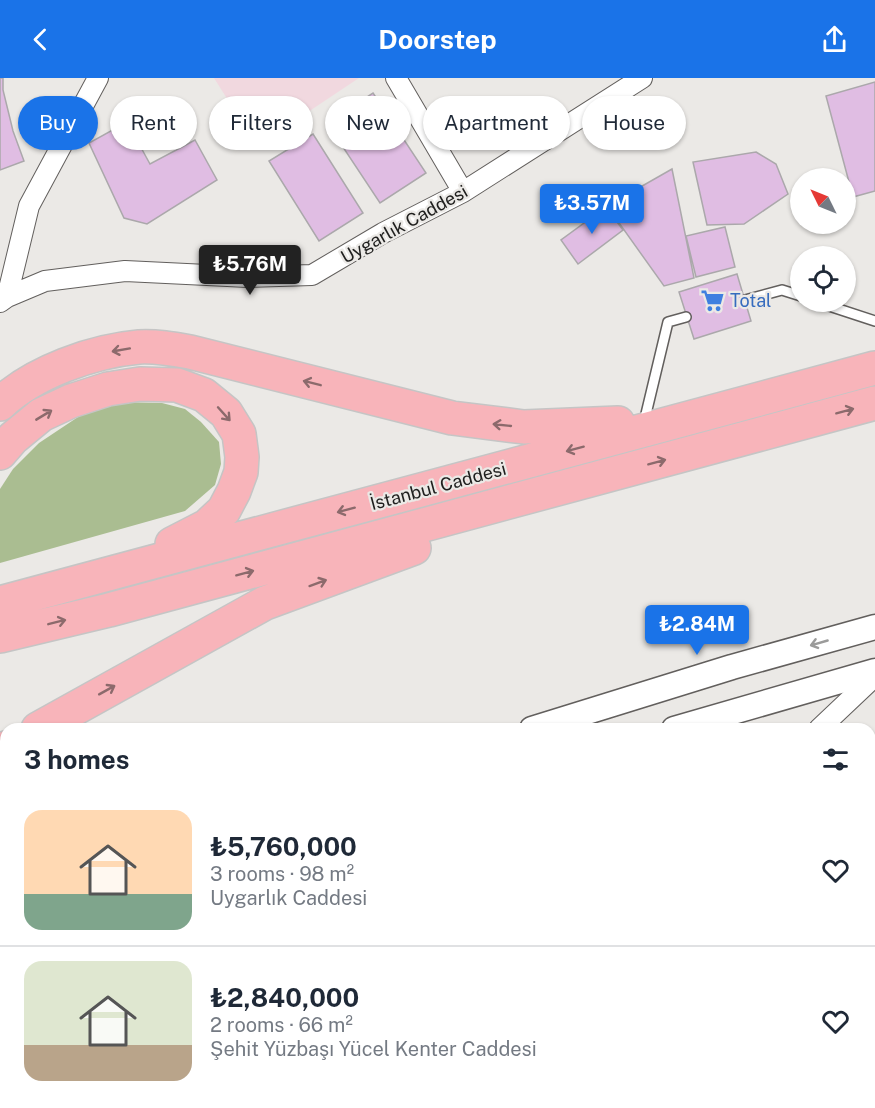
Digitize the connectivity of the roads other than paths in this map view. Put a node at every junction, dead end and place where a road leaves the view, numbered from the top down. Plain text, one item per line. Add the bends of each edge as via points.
1 (98, 78) edge
2 (396, 78) edge
3 (642, 78) edge
4 (464, 192) junction
5 (790, 293) edge
6 (4, 299) edge
7 (745, 300) dead end
8 (848, 312) edge
9 (686, 316) dead end
10 (875, 321) edge
11 (862, 372) edge
12 (875, 403) edge
13 (0, 404) edge
14 (645, 418) junction
15 (0, 453) edge
16 (603, 477) junction
17 (0, 602) edge
18 (875, 627) edge
19 (0, 636) edge
20 (875, 670) edge
21 (875, 676) edge
22 (70, 718) edge
23 (55, 723) edge
24 (560, 723) edge
25 (694, 723) edge
26 (825, 723) edge

1 - 6 street via 29,206
2 - 4 street
3 - 4 street, Uygarlık Caddesi
4 - 6 street, Uygarlık Caddesi via 312,275 248,277 125,271 45,281
5 - 7 lane via 782,290
8 - 10 lane
9 - 14 lane via 668,322
11 - 14 highway
11 -> 17 highway, İstanbul Caddesi
16 -> 12 highway, İstanbul Caddesi
14 -> 13 highway via 524,427 452,418 190,352 139,347 68,363
15 -> 17 highway via 41,415 61,405 108,389 140,384 177,385 204,396 226,413 239,434 242,457 241,472 224,510 207,526 178,542
19 -> 16 highway, İstanbul Caddesi
22 -> 16 highway via 265,603
18 -> 24 street via 732,667
20 - 25 street
21 - 26 street
22 - 23 highway

